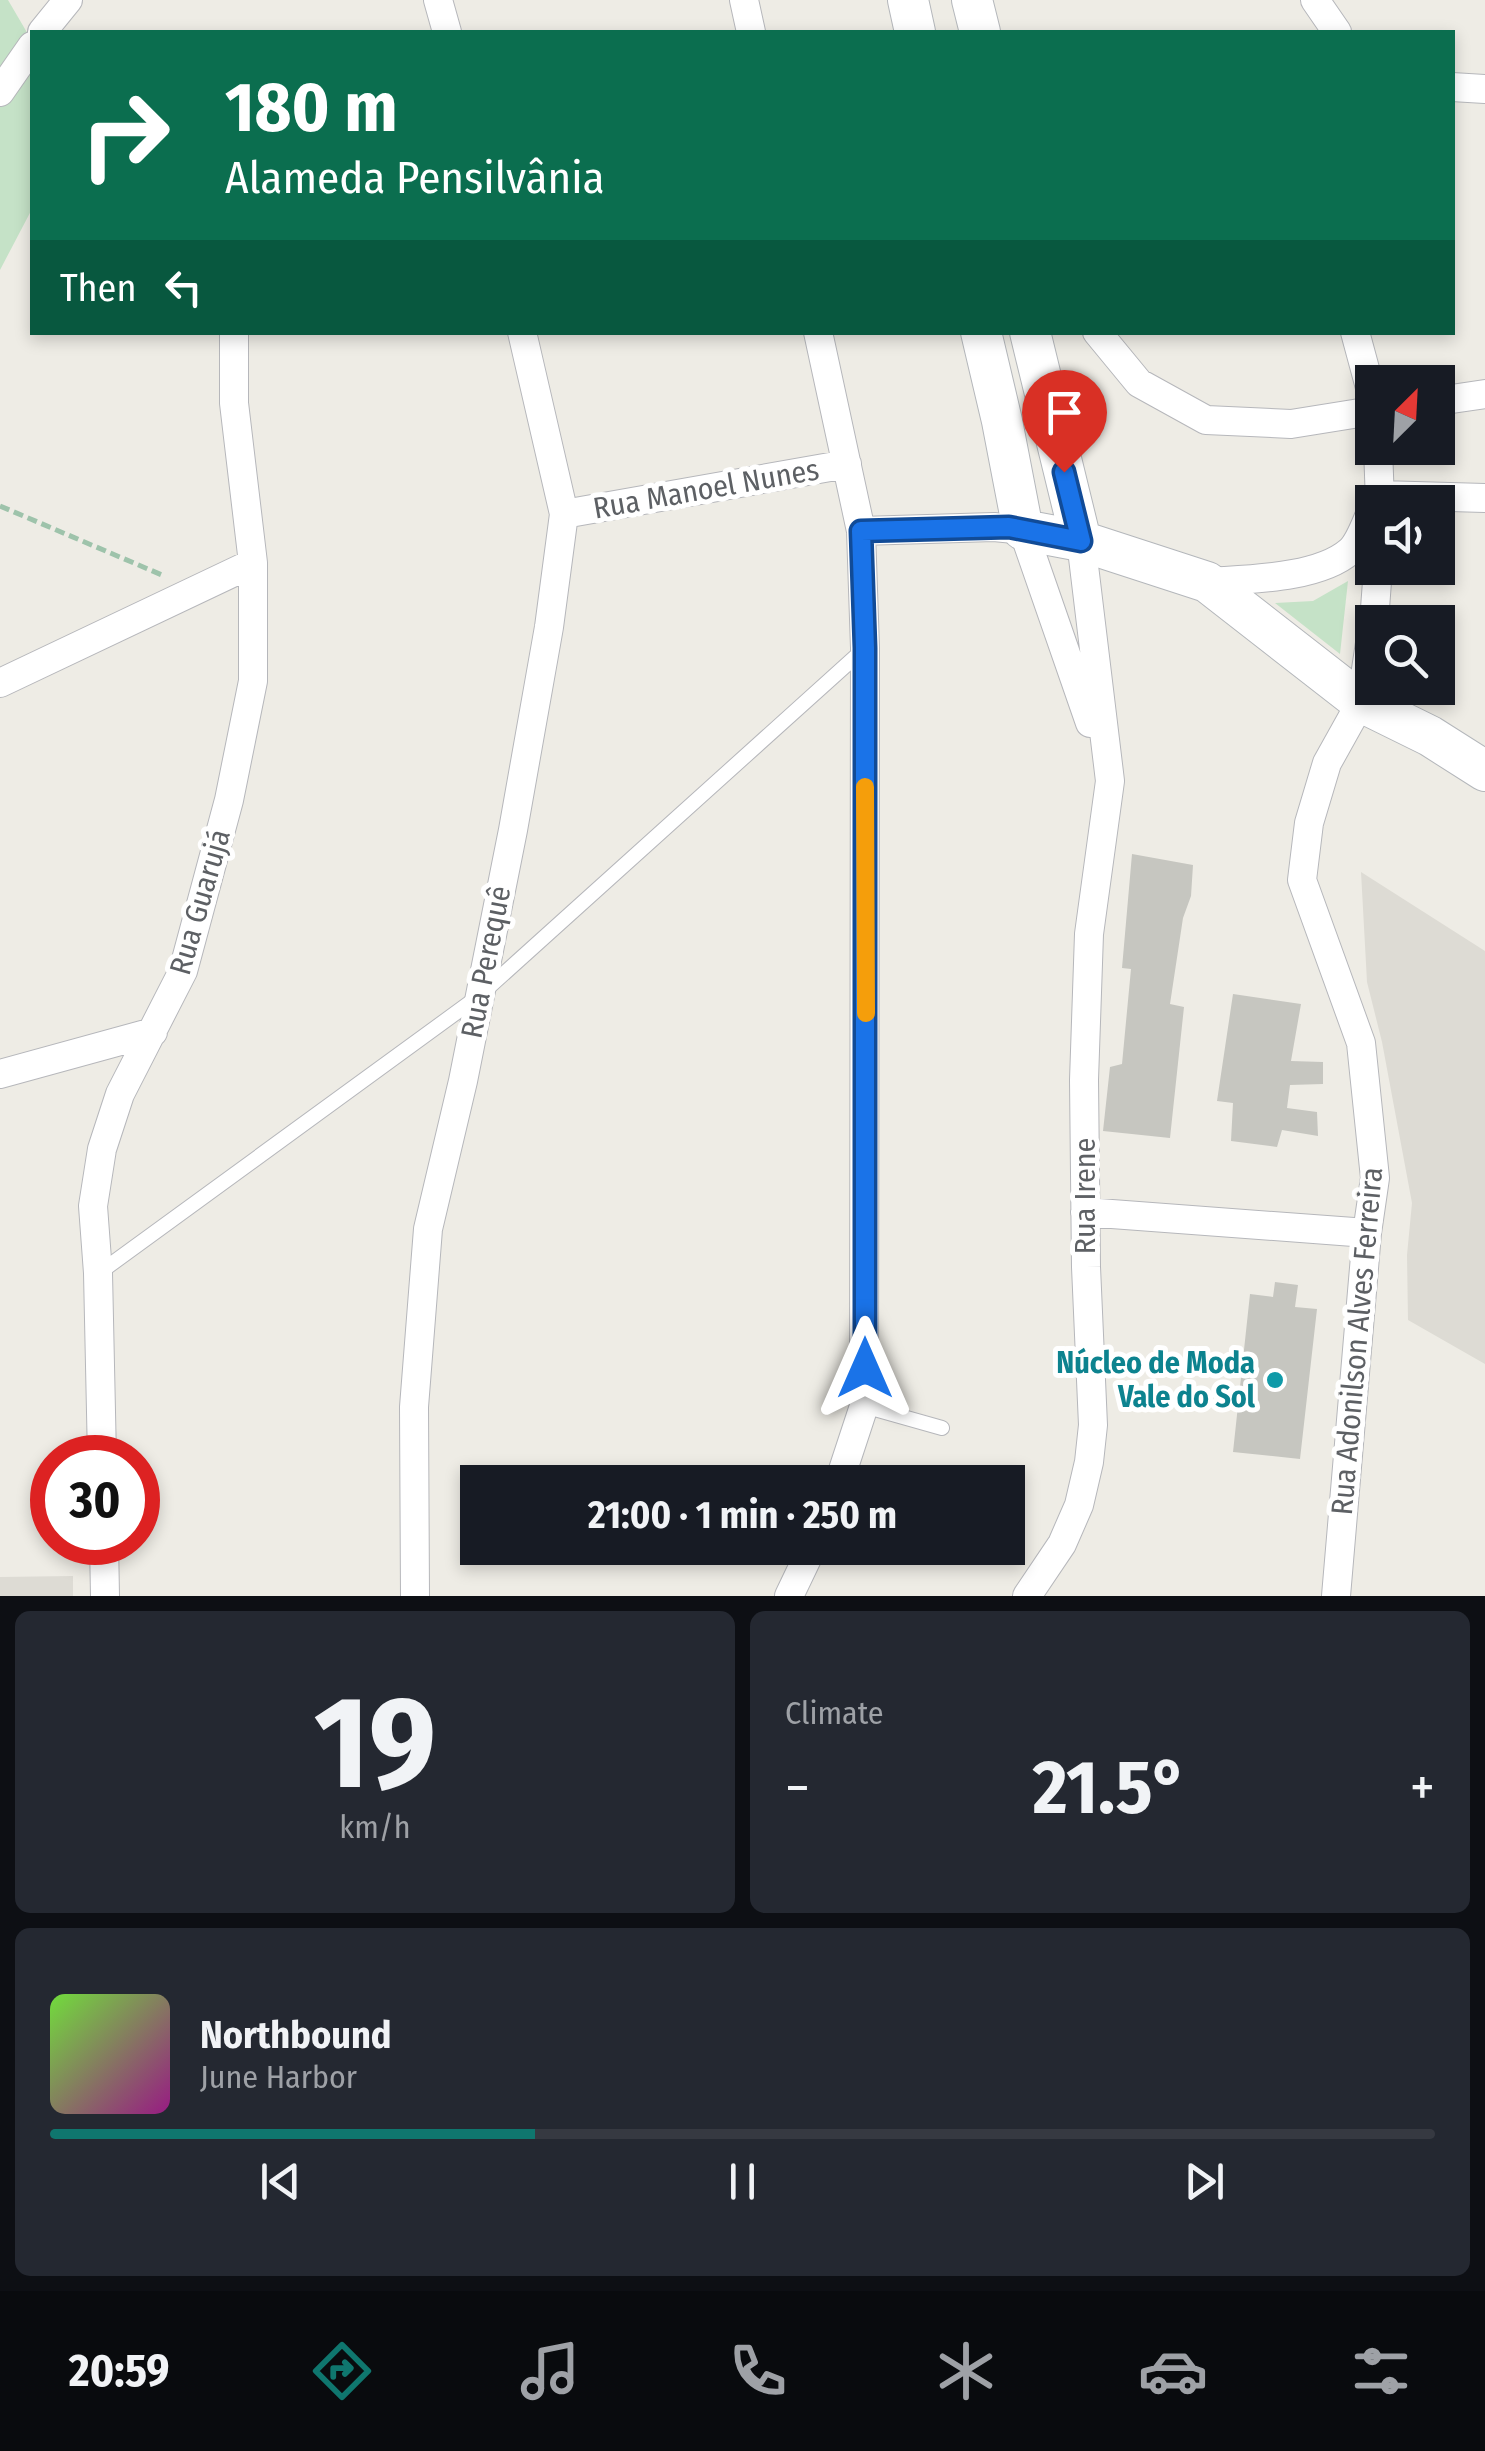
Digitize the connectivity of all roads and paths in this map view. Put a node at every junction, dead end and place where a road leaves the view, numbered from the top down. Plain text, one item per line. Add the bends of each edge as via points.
1 (68, 0) edge
2 (744, 0) edge
3 (908, 0) edge
4 (972, 0) edge
5 (1315, 0) edge
6 (44, 30) edge
7 (751, 30) edge
8 (915, 30) edge
9 (980, 30) edge
10 (1336, 30) edge
11 (30, 49) edge
12 (1455, 88) edge
13 (1485, 89) edge
14 (0, 92) edge
15 (234, 335) edge
16 (523, 335) edge
17 (819, 335) edge
18 (982, 335) edge
19 (1031, 335) edge
20 (1099, 335) edge
21 (1355, 335) edge
22 (1363, 365) edge
23 (1485, 394) edge
24 (1455, 398) edge
25 (1355, 414) edge
26 (847, 464) junction
27 (1485, 498) edge
28 (1455, 499) edge
29 (0, 506) edge
30 (564, 514) junction
31 (1023, 530) junction
32 (861, 531) junction
33 (1081, 541) junction
34 (1355, 543) edge
35 (253, 564) junction
36 (1207, 582) junction
37 (197, 590) junction
38 (865, 648) junction
39 (0, 684) edge
40 (1355, 698) edge
41 (1358, 705) edge
42 (1366, 705) edge
43 (1485, 772) edge
44 (1110, 781) junction
45 (479, 996) junction
46 (153, 1032) junction
47 (0, 1074) edge
48 (1085, 1212) junction
49 (1367, 1233) junction
50 (98, 1273) junction
51 (864, 1406) junction
52 (942, 1428) dead end
53 (102, 1435) edge
54 (845, 1465) edge
55 (104, 1565) edge
56 (804, 1565) edge
57 (105, 1596) edge
58 (415, 1596) edge
59 (789, 1596) edge
60 (1028, 1596) edge
61 (1336, 1596) edge

1 - 6 street
2 - 7 street
3 - 8 street
4 - 9 street
5 - 10 street
11 - 14 street
12 - 13 street
15 - 35 street, Rua Guarujá via 234,402
16 - 30 street, Rua Perequê
17 - 26 street
18 - 31 street, Rua Irene
19 - 33 street, Rua Irene
20 - 25 street via 1139,384 1206,420 1291,424
21 - 22 street
23 - 24 street
26 - 30 street, Rua Manoel Nunes
26 - 32 street
27 - 28 street
29 - 37 path
30 - 45 street, Rua Perequê via 550,626
31 - 32 street
31 - 33 street
31 - 44 street, Rua Irene
32 - 38 street
33 - 36 street
33 - 44 street, Rua Irene
34 - 36 street via 1313,569
35 - 37 street
35 - 46 street, Rua Guarujá via 252,681 229,800 183,971
36 - 40 street
37 - 39 street
38 - 45 lane
38 - 51 street
41 - 49 street, Rua Adonilson Alves Ferreira via 1328,762 1309,823 1302,880 1361,1042 1376,1178
42 - 43 street
44 - 48 street, Rua Irene via 1090,934
45 - 50 lane
45 - 58 street, Rua Perequê via 428,1229 414,1408
46 - 47 street
46 - 50 street, Rua Guarujá via 120,1094 102,1149 93,1206
48 - 49 street
48 - 60 street, Rua Irene via 1089,1462 1062,1544
49 - 61 street, Rua Adonilson Alves Ferreira
50 - 53 street, Rua Guarujá
51 - 52 lane
51 - 54 street
55 - 57 street
56 - 59 street

